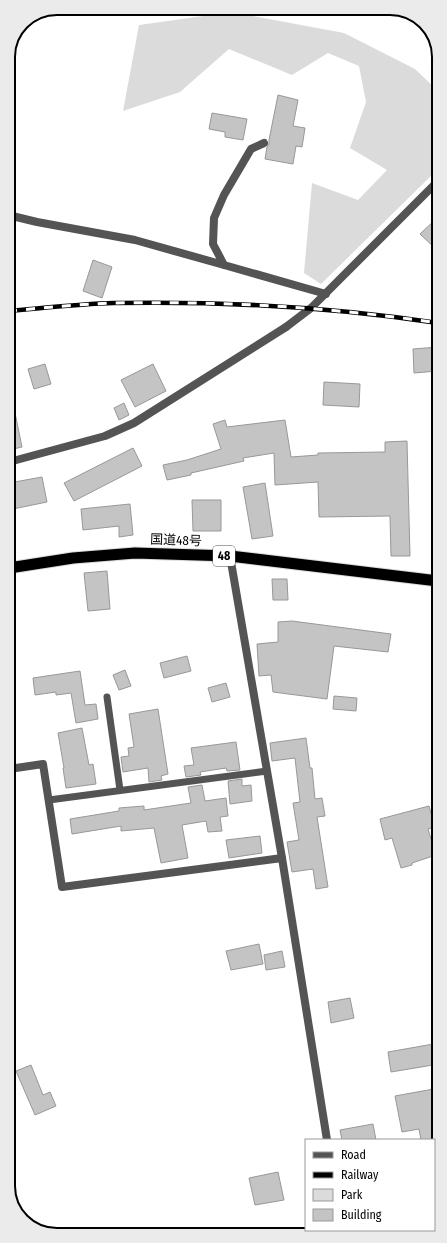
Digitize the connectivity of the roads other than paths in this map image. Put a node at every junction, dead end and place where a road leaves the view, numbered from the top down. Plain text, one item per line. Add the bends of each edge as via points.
1 (264, 143) dead end
2 (432, 188) edge
3 (15, 217) edge
4 (224, 265) junction
5 (326, 294) junction
6 (15, 460) edge
7 (230, 556) junction
8 (15, 567) edge
9 (432, 580) edge
10 (107, 697) dead end
11 (15, 768) edge
12 (267, 771) junction
13 (120, 790) junction
14 (49, 800) junction
15 (282, 858) junction
16 (327, 1139) edge

1 - 4 street via 251,149 224,195 214,218 213,244
2 - 5 street
3 - 4 street via 135,240
4 - 5 street
5 - 6 street via 286,327 134,423 105,436
7 - 8 highway, 国道48号 / 48 via 135,553 73,558
7 - 9 highway, 国道48号 / 48
7 - 12 street
10 - 13 lane
11 - 14 street via 43,764
12 - 13 lane
12 - 15 street
13 - 14 lane
14 - 15 street via 62,887
15 - 16 street

